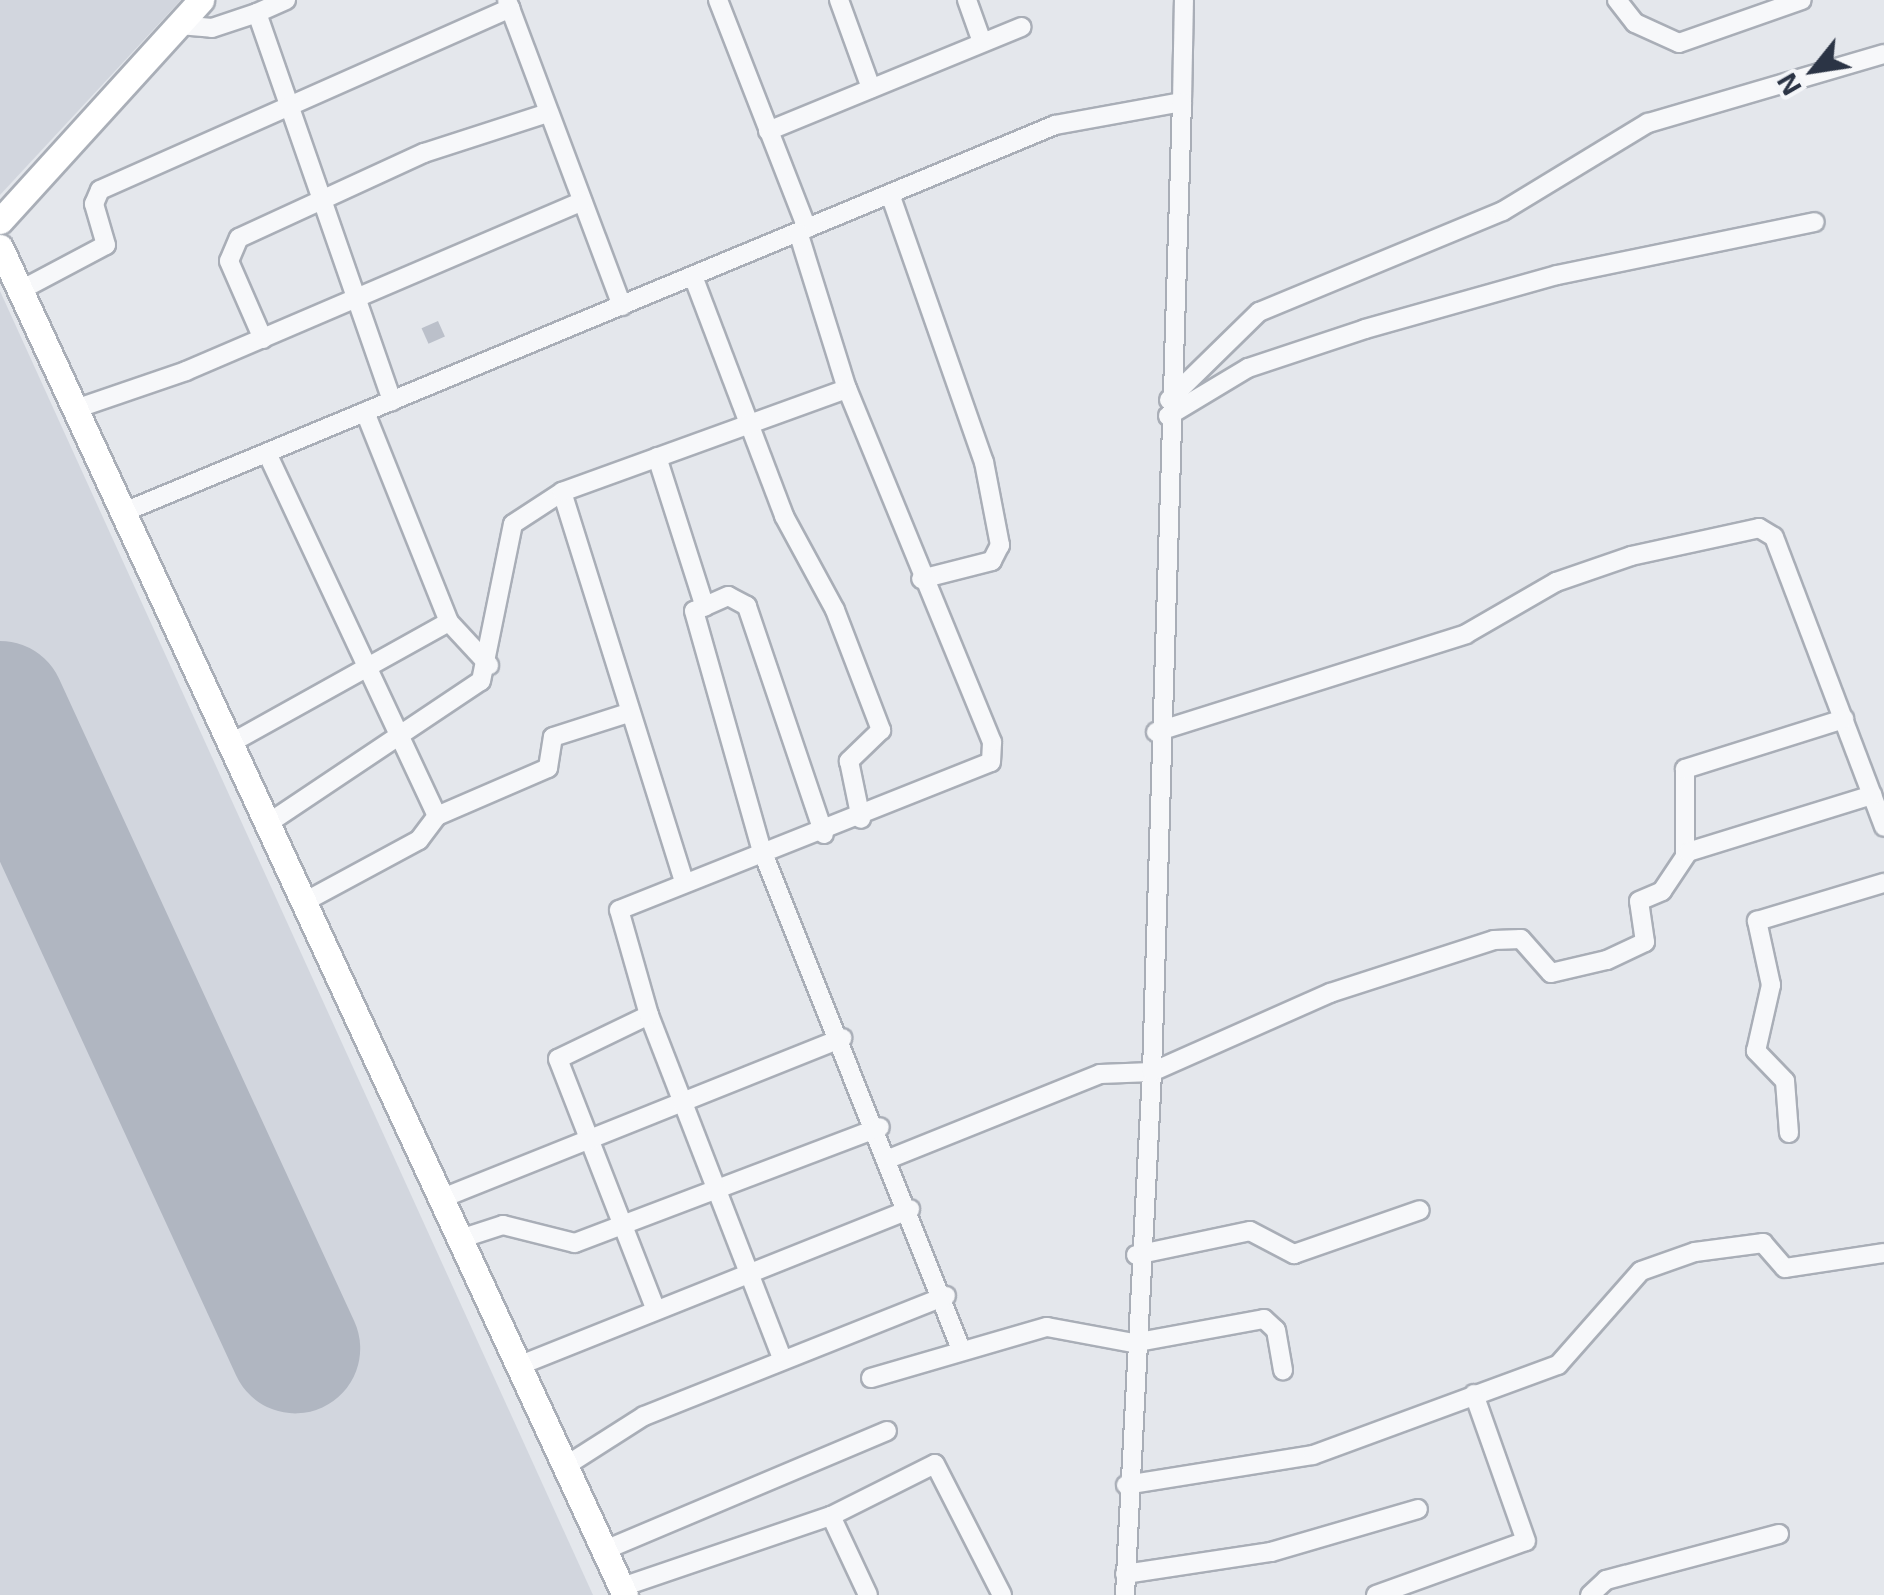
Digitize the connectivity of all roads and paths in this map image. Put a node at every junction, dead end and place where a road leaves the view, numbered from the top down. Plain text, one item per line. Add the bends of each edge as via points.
1 (202, 0) edge
2 (286, 0) edge
3 (718, 0) edge
4 (840, 0) edge
5 (967, 0) edge
6 (1184, 0) edge
7 (1616, 0) edge
8 (1802, 0) edge
9 (508, 4) edge
10 (256, 13) junction
11 (179, 25) junction
12 (1022, 27) dead end
13 (982, 42) junction
14 (1884, 54) edge
15 (871, 88) junction
16 (1182, 102) junction
17 (291, 105) junction
18 (548, 113) junction
19 (768, 131) junction
20 (890, 194) junction
21 (321, 201) junction
22 (582, 201) junction
23 (0, 221) edge
24 (1815, 222) dead end
25 (802, 230) junction
26 (0, 247) edge
27 (693, 276) junction
28 (21, 290) junction
29 (356, 297) junction
30 (622, 306) junction
31 (263, 339) junction
32 (848, 389) junction
33 (392, 401) junction
34 (78, 408) junction
35 (1169, 408) junction
36 (365, 412) junction
37 (750, 422) junction
38 (267, 453) junction
39 (657, 457) junction
40 (562, 492) junction
41 (124, 512) junction
42 (920, 579) junction
43 (705, 606) junction
44 (449, 622) junction
45 (368, 664) junction
46 (490, 664) junction
47 (625, 714) junction
48 (1844, 719) junction
49 (1156, 732) junction
50 (404, 740) junction
51 (233, 742) junction
52 (1872, 795) junction
53 (437, 816) junction
54 (861, 819) junction
55 (268, 824) junction
56 (1884, 827) edge
57 (824, 834) junction
58 (761, 848) junction
59 (1684, 854) junction
60 (683, 878) junction
61 (1884, 883) edge
62 (308, 900) junction
63 (649, 1016) junction
64 (842, 1038) junction
65 (1152, 1072) junction
66 (689, 1106) junction
67 (880, 1126) junction
68 (1789, 1133) dead end
69 (591, 1138) junction
70 (891, 1158) junction
71 (714, 1183) junction
72 (445, 1198) junction
73 (910, 1209) junction
74 (1420, 1210) dead end
75 (624, 1224) junction
76 (463, 1238) junction
77 (1884, 1253) edge
78 (1136, 1254) junction
79 (750, 1269) junction
80 (946, 1296) junction
81 (656, 1310) junction
82 (1133, 1343) junction
83 (962, 1349) junction
84 (782, 1358) junction
85 (523, 1364) junction
86 (1283, 1370) dead end
87 (871, 1378) dead end
88 (1474, 1394) junction
89 (887, 1431) dead end
90 (566, 1465) junction
91 (1126, 1484) junction
92 (1418, 1509) dead end
93 (831, 1516) junction
94 (1779, 1534) dead end
95 (605, 1550) junction
96 (1125, 1574) junction
97 (623, 1591) edge
98 (868, 1595) edge
99 (1002, 1595) edge
100 (1125, 1595) edge
101 (1376, 1595) edge
102 (1590, 1595) edge

1 - 11 street
2 - 10 street
3 - 19 street
4 - 15 street
5 - 13 street
6 - 16 street
7 - 8 street via 1635,23 1679,42
9 - 17 street
9 - 18 street
10 - 11 street via 212,28
10 - 17 street
11 - 23 street
12 - 13 street
13 - 15 street
14 - 35 street via 1648,123 1503,211 1259,312
15 - 19 street
16 - 20 street via 1055,125
16 - 35 street
17 - 21 street
17 - 28 street via 95,194 106,245
18 - 21 street via 424,153
18 - 22 street
19 - 25 street
20 - 25 street
20 - 42 street via 984,462 1000,544 992,561
21 - 29 street
21 - 31 street via 232,244 229,260
22 - 29 street
22 - 30 street
24 - 35 street via 1557,275 1365,329 1248,368
25 - 27 street
25 - 32 street
26 - 28 street
27 - 30 street
27 - 37 street
28 - 34 street
29 - 31 street
29 - 33 street
30 - 33 street
31 - 34 street
32 - 37 street
32 - 42 street
33 - 36 street
34 - 41 street
35 - 49 street
36 - 38 street
36 - 44 street
37 - 39 street
37 - 54 street via 881,730 848,760
38 - 41 street
38 - 45 street
39 - 40 street
39 - 43 street
40 - 46 street via 513,524
40 - 47 street
41 - 51 street
42 - 54 street via 994,752 986,766
43 - 57 street via 733,596 747,606
43 - 58 street via 691,623
44 - 45 street
44 - 46 street
45 - 50 street
45 - 51 street
46 - 50 street
47 - 53 street via 553,737 548,768
47 - 60 street
48 - 49 street via 1774,537 1759,528 1632,556 1556,582 1466,634
48 - 52 street
48 - 59 street via 1685,769
49 - 65 street
50 - 53 street
50 - 55 street
51 - 55 street
52 - 56 street
52 - 59 street
53 - 62 street via 419,840
54 - 57 street
55 - 62 street
57 - 58 street
58 - 60 street
58 - 64 street
59 - 65 street via 1662,891 1640,902 1638,948 1560,974 1543,968 1521,939 1494,940 1330,993
60 - 63 street via 619,910
61 - 68 street via 1757,921 1770,985 1756,1050 1785,1081
62 - 72 street
63 - 66 street
63 - 69 street via 560,1054
64 - 66 street
64 - 67 street
65 - 70 street via 1100,1074
65 - 78 street
66 - 69 street
66 - 71 street
67 - 70 street
67 - 71 street
69 - 72 street
69 - 75 street
70 - 73 street
71 - 75 street
71 - 79 street
72 - 76 street
73 - 79 street
73 - 80 street
74 - 78 street via 1294,1254 1250,1231
75 - 76 street via 558,1245 503,1226
75 - 81 street
76 - 85 street
77 - 88 street via 1785,1268 1762,1243 1656,1265 1630,1280 1558,1364
78 - 82 street
79 - 81 street
79 - 84 street
80 - 83 street
80 - 84 street
81 - 85 street
82 - 83 street via 1048,1327
82 - 86 street via 1269,1320
82 - 91 street
83 - 87 street
84 - 90 street via 644,1416
85 - 90 street
88 - 91 street via 1312,1455
88 - 101 street via 1526,1541
89 - 95 street
90 - 95 street
91 - 96 street
92 - 96 street via 1271,1552
93 - 97 street
93 - 98 street
93 - 99 street via 938,1465
94 - 102 street via 1606,1580
95 - 97 street
96 - 100 street

